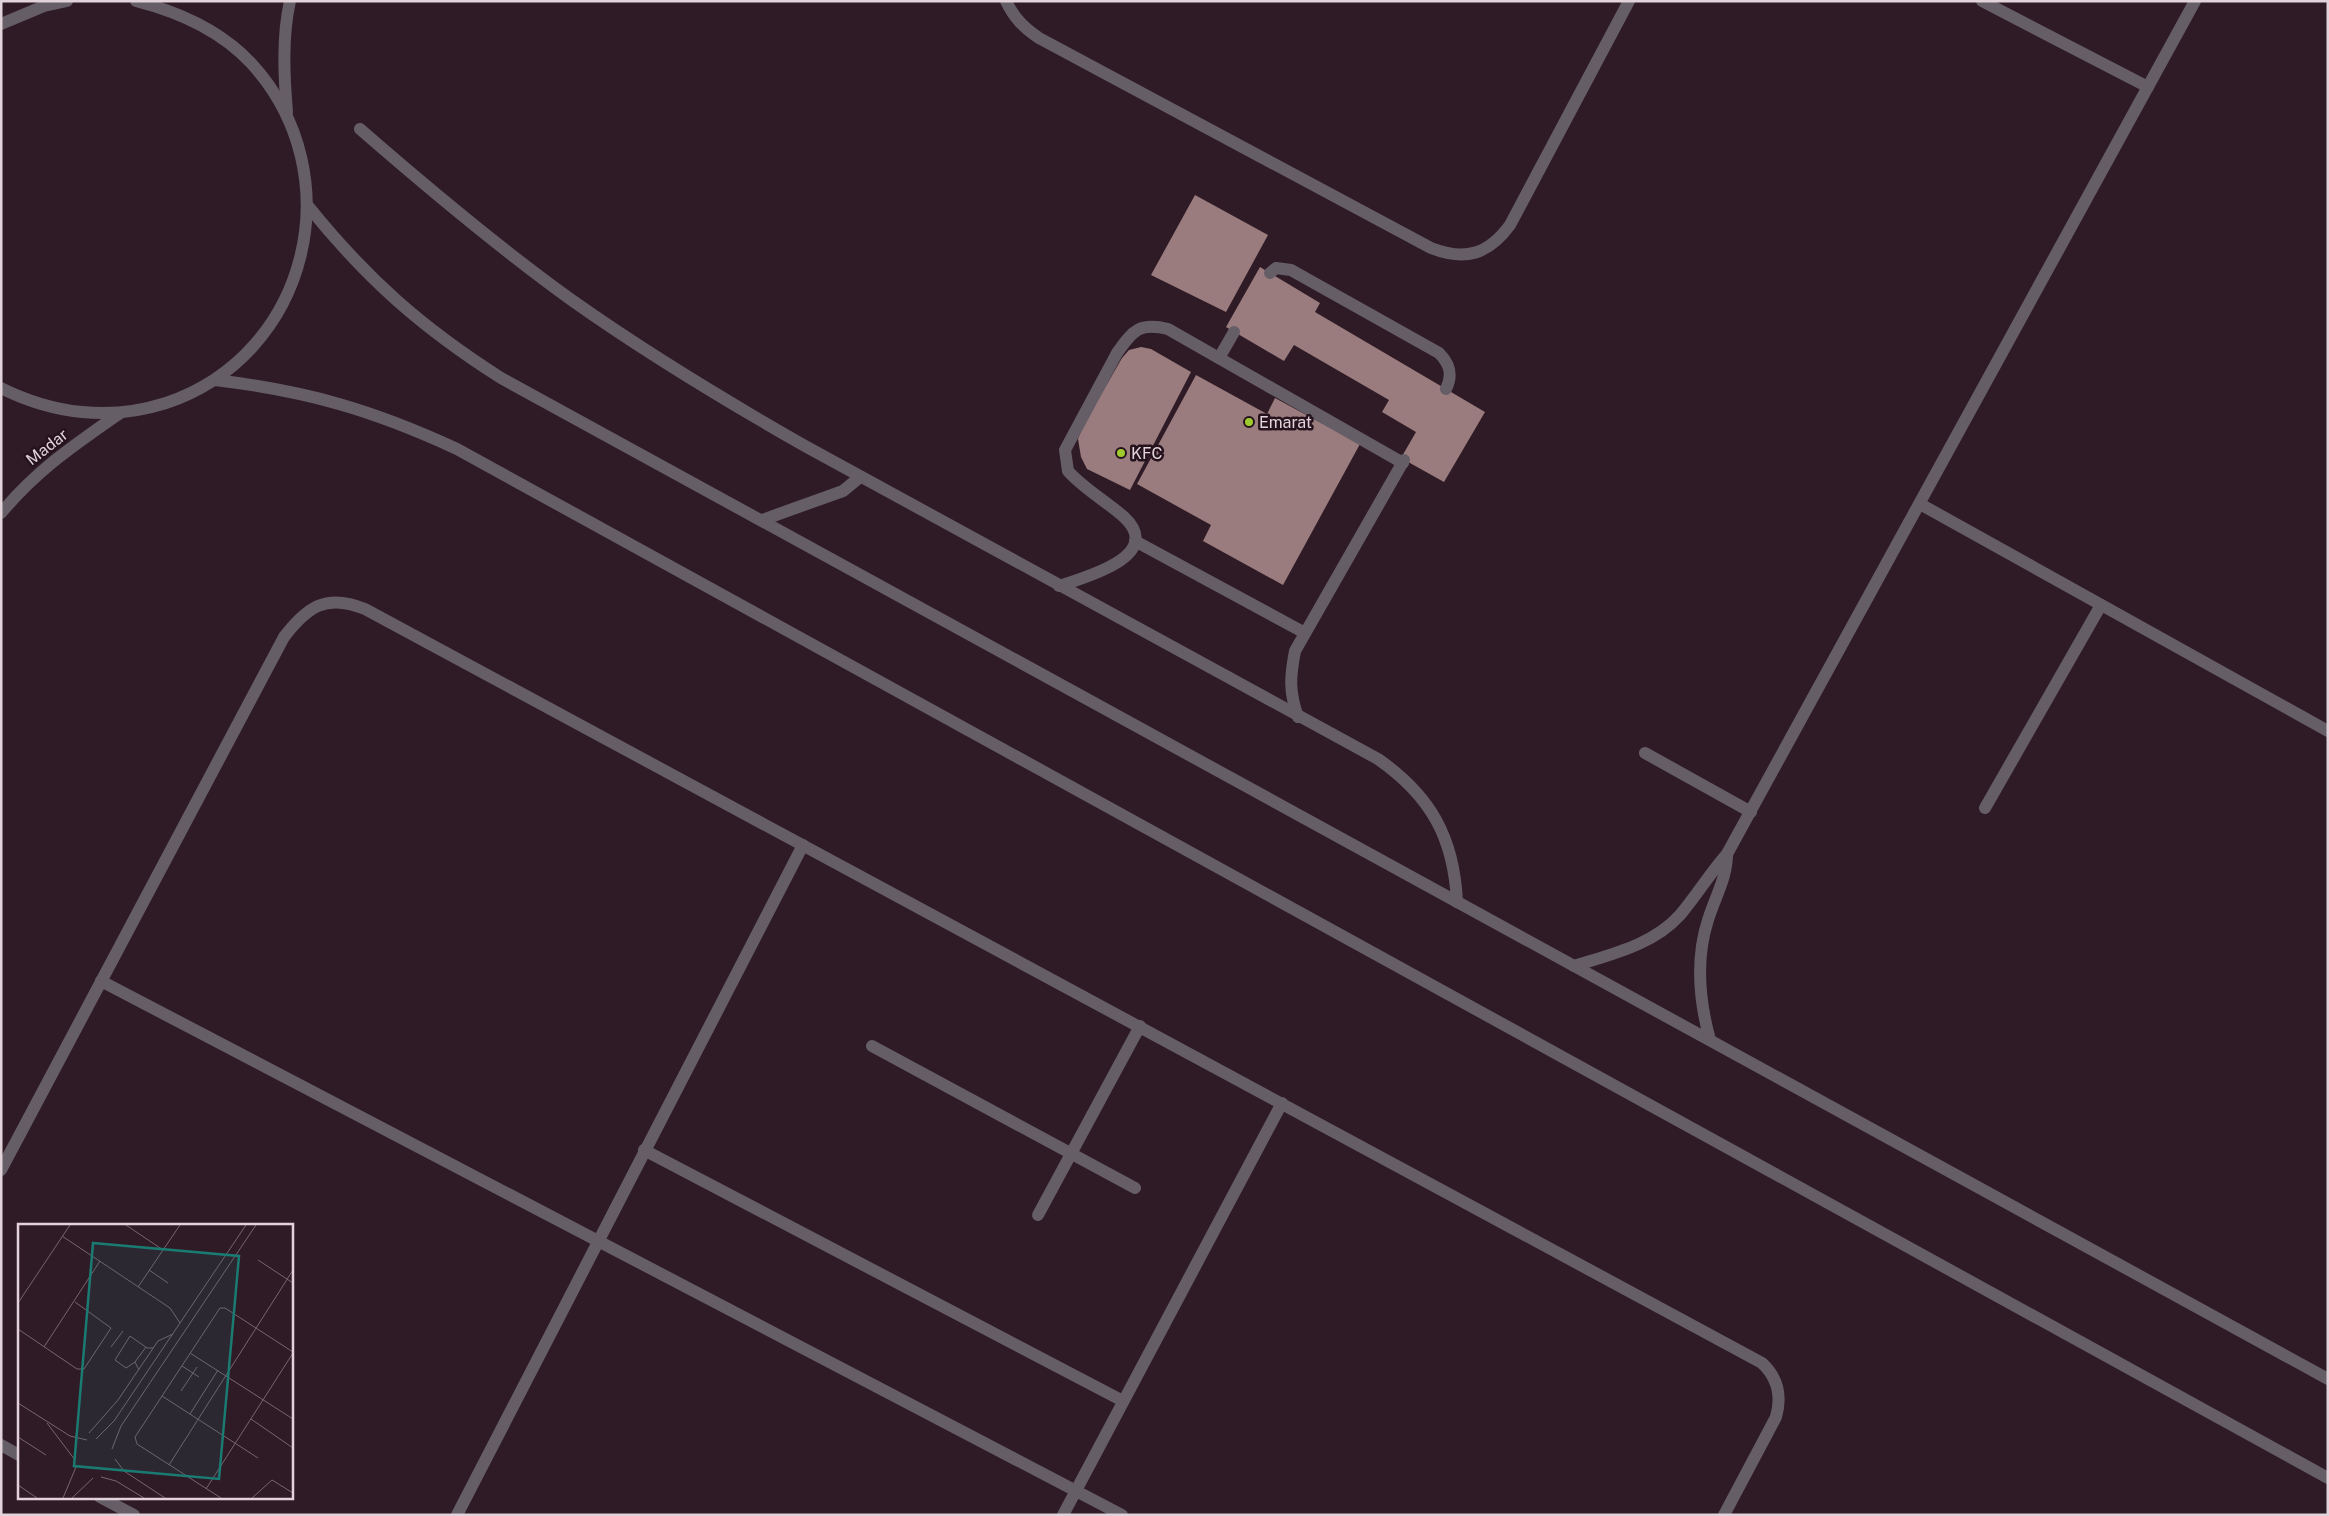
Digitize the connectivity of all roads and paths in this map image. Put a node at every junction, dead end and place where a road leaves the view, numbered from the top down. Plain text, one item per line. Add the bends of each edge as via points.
1 (67, 1) edge
2 (136, 1) edge
3 (290, 1) edge
4 (1006, 1) edge
5 (1629, 1) edge
6 (1982, 1) edge
7 (2195, 1) edge
8 (1, 24) edge
9 (2148, 88) junction
10 (288, 117) junction
11 (360, 130) dead end
12 (308, 206) junction
13 (1270, 273) dead end
14 (1234, 332) dead end
15 (1219, 358) junction
16 (215, 380) junction
17 (1, 388) edge
18 (1446, 389) dead end
19 (120, 413) junction
20 (860, 477) junction
21 (1920, 504) junction
22 (1, 513) edge
23 (762, 520) junction
24 (1135, 541) junction
25 (1059, 586) junction
26 (2101, 605) junction
27 (1305, 633) junction
28 (1298, 717) junction
29 (2327, 729) edge
30 (1645, 753) dead end
31 (1985, 808) dead end
32 (1751, 812) junction
33 (803, 845) junction
34 (1727, 854) junction
35 (1458, 902) junction
36 (1574, 966) junction
37 (101, 981) junction
38 (1140, 1026) junction
39 (1710, 1040) junction
40 (872, 1046) dead end
41 (1282, 1103) junction
42 (644, 1150) junction
43 (1071, 1153) junction
44 (1, 1170) edge
45 (1135, 1188) dead end
46 (1038, 1215) dead end
47 (598, 1241) junction
48 (2328, 1379) edge
49 (1124, 1401) junction
50 (1, 1445) edge
51 (18, 1454) edge
52 (2328, 1478) edge
53 (1076, 1491) junction
54 (102, 1498) edge
55 (134, 1515) edge
56 (457, 1515) edge
57 (1063, 1515) edge
58 (1122, 1515) edge
59 (1724, 1515) edge

1 - 8 street via 44,6
2 - 10 street via 168,9 226,41 250,63
3 - 10 street via 284,80
4 - 5 street via 1024,28 1039,38 1431,248 1448,254 1466,255 1484,250 1499,240 1510,225
6 - 9 street
7 - 9 street
9 - 21 street
10 - 12 street via 302,160
11 - 20 street via 429,189 573,301 726,401
12 - 16 street via 305,240 297,273 283,304 265,333
12 - 23 street via 340,246 377,284 457,350 501,378
13 - 18 street via 1276,268 1291,270 1439,354 1450,368
14 - 15 street
15 - 24 street via 1168,329 1153,325 1139,328 1117,353 1065,450 1068,472 1125,518 1134,529
15 - 27 street via 1403,461
16 - 19 street via 186,396
16 - 52 street via 315,396 364,410 457,449
17 - 19 street via 56,409
19 - 22 street, Madar via 55,458 24,486
20 - 23 street via 843,491
20 - 25 street
21 - 26 street
21 - 32 street
23 - 35 street
24 - 25 street via 1129,553 1107,570
24 - 27 street
25 - 28 street
26 - 29 street
26 - 31 street
27 - 28 street via 1295,652 1291,674 1291,698
28 - 35 street via 1378,759 1415,790 1442,830 1451,853
30 - 32 street
32 - 34 street
33 - 37 street via 365,609 348,603 330,602 307,611 284,637
33 - 38 street
33 - 42 street
34 - 36 street via 1680,915 1657,934 1631,947
34 - 39 street via 1725,876 1702,944 1703,1017
35 - 36 street
36 - 39 street
37 - 44 street
37 - 47 street
38 - 41 street
38 - 43 street
39 - 48 street
40 - 43 street
41 - 49 street
41 - 59 street via 1762,1363 1774,1378 1779,1407
42 - 47 street
42 - 49 street
43 - 45 street
43 - 46 street
47 - 53 street
47 - 56 street
49 - 53 street
50 - 51 street
53 - 57 street
53 - 58 street
54 - 55 street

